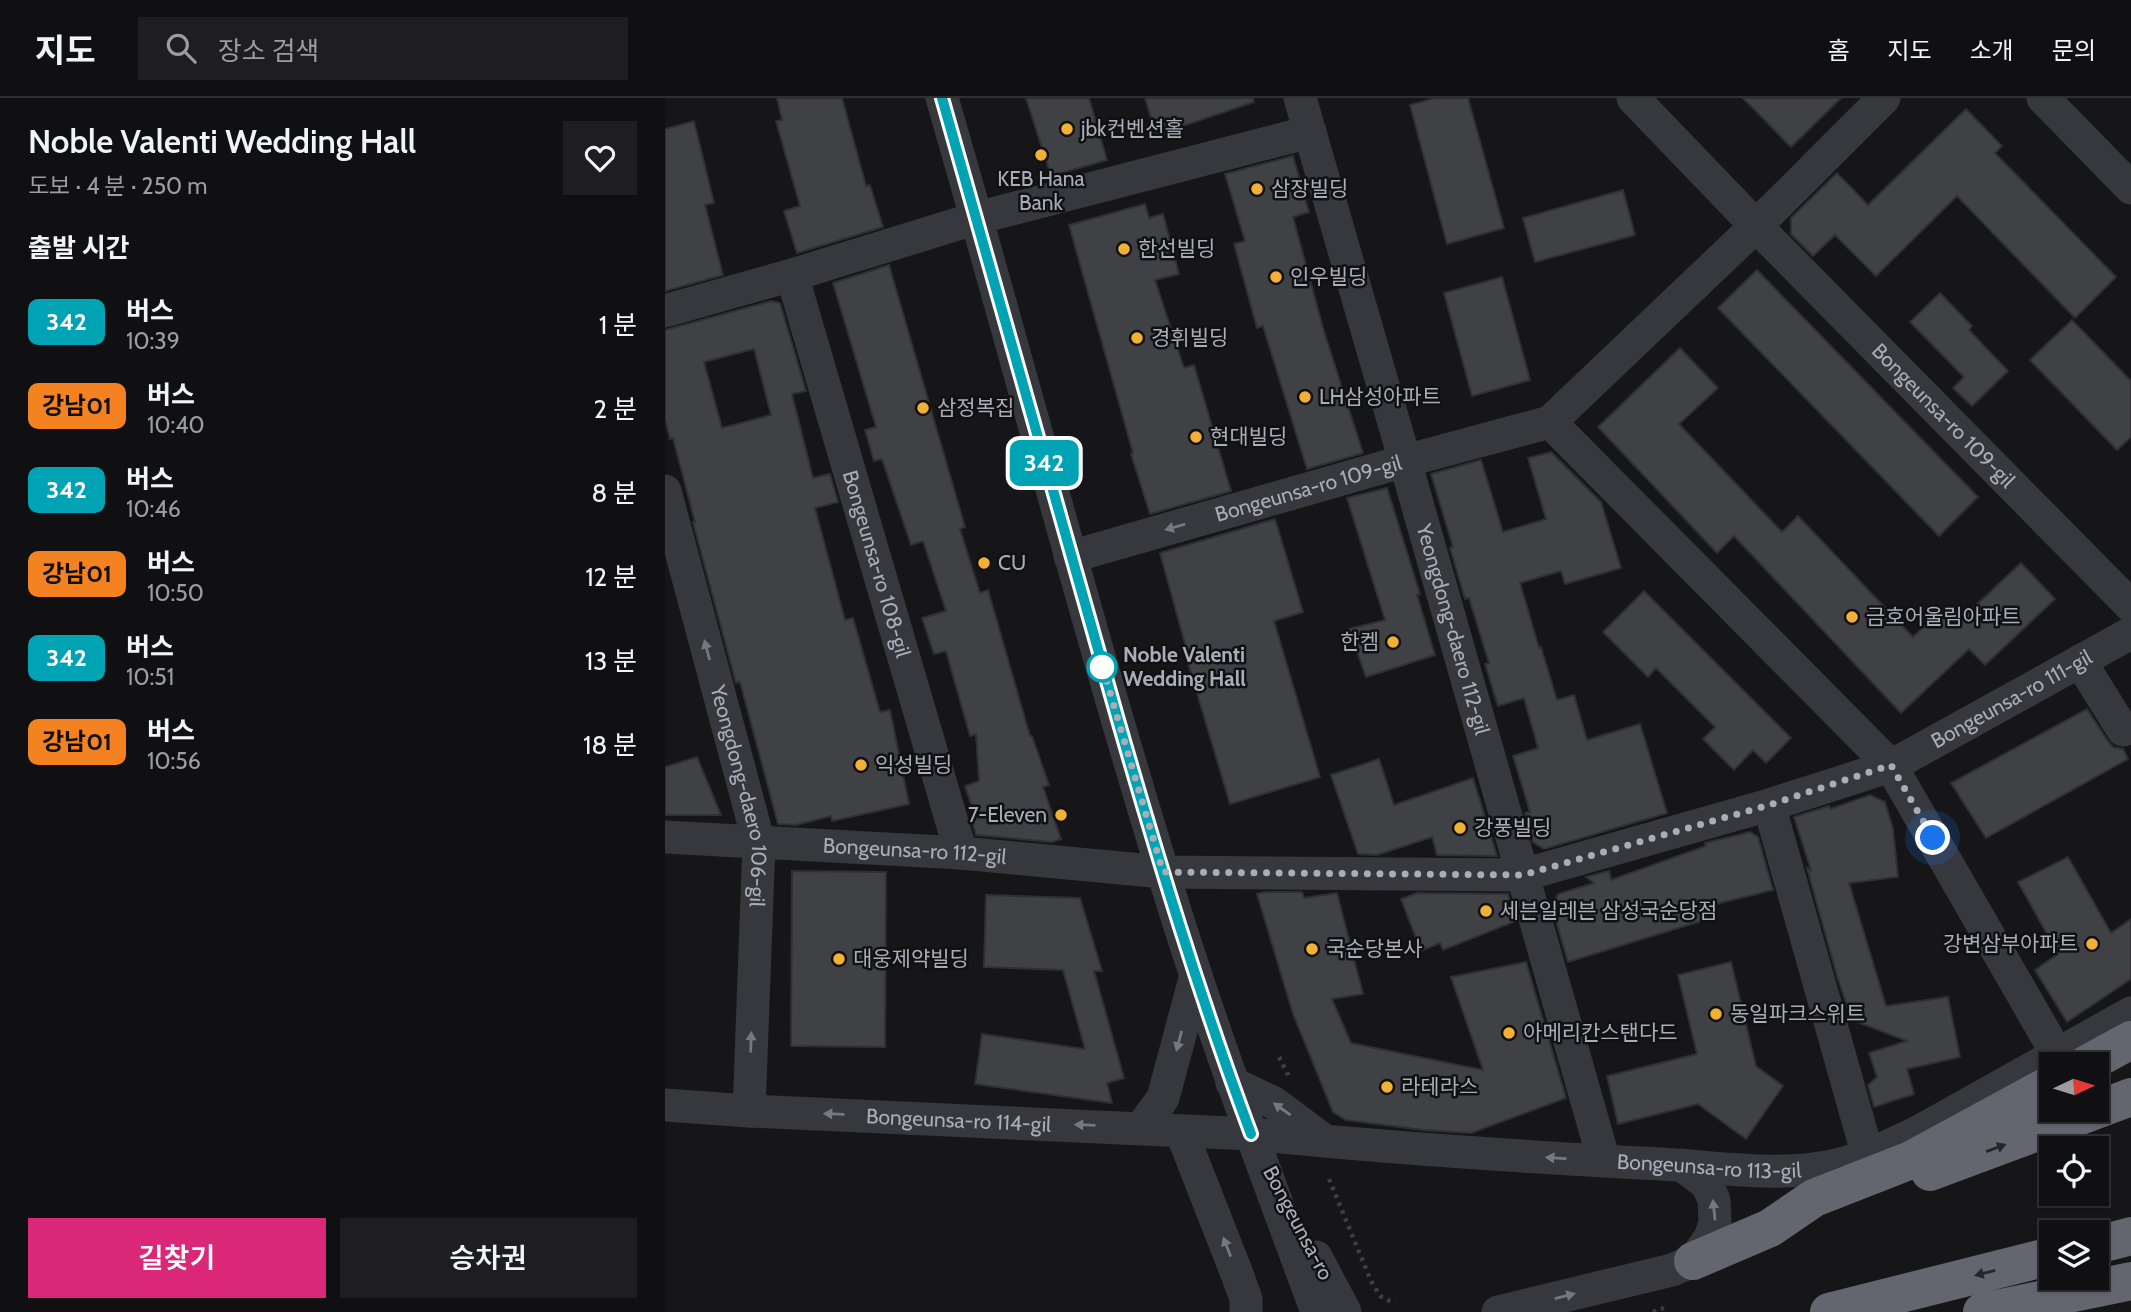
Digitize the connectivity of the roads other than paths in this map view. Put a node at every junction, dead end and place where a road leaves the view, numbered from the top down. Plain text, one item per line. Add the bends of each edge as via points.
1 (942, 98) edge
2 (1300, 98) edge
3 (1633, 98) edge
4 (1884, 98) edge
5 (2043, 98) edge
6 (1310, 132) junction
7 (2131, 188) edge
8 (977, 218) junction
9 (1756, 226) junction
10 (792, 275) junction
11 (665, 311) edge
12 (1550, 422) junction
13 (1405, 461) junction
14 (665, 491) edge
15 (1070, 557) junction
16 (2131, 606) edge
17 (2131, 633) edge
18 (2080, 661) junction
19 (2123, 730) dead end
20 (1891, 765) junction
21 (1769, 805) junction
22 (665, 837) edge
23 (759, 843) junction
24 (961, 853) junction
25 (1163, 872) junction
26 (1523, 875) junction
27 (1196, 975) junction
28 (2131, 1013) edge
29 (2131, 1040) edge
30 (2056, 1052) edge
31 (2083, 1052) edge
32 (2102, 1052) edge
33 (2039, 1078) edge
34 (1232, 1083) junction
35 (2039, 1083) edge
36 (2131, 1097) edge
37 (665, 1105) edge
38 (749, 1111) junction
39 (1141, 1128) junction
40 (1181, 1131) junction
41 (1251, 1134) junction
42 (1327, 1142) junction
43 (1868, 1156) junction
44 (1604, 1161) junction
45 (1682, 1165) junction
46 (1770, 1228) junction
47 (2131, 1236) edge
48 (2109, 1242) edge
49 (2039, 1259) edge
50 (1693, 1261) junction
51 (2131, 1273) edge
52 (2131, 1280) edge
53 (1246, 1312) edge
54 (1317, 1312) edge
55 (1345, 1312) edge
56 (1498, 1312) edge
57 (1829, 1312) edge
58 (1982, 1312) edge
59 (2090, 1312) edge

1 - 8 street, Bongeunsa-ro
2 - 6 street, Yeongdong-daero 112-gil
3 - 9 street
4 - 9 street, Bongeunsa-ro 109-gil
5 - 7 street
6 - 8 street
6 - 13 street, Yeongdong-daero 112-gil
8 - 10 street
8 - 15 street, Bongeunsa-ro
9 - 12 street, Bongeunsa-ro 109-gil
9 - 16 street, Bongeunsa-ro 109-gil
10 - 11 street
10 - 24 street, Bongeunsa-ro 108-gil
12 - 13 street, Bongeunsa-ro 109-gil
12 - 20 street
13 -> 15 street, Bongeunsa-ro 109-gil
13 - 26 street, Yeongdong-daero 112-gil
23 -> 14 street, Yeongdong-daero 106-gil
15 - 25 street, Bongeunsa-ro
17 - 18 street, Bongeunsa-ro 111-gil
18 - 19 street
18 - 20 street, Bongeunsa-ro 111-gil
20 - 21 street, Bongeunsa-ro 111-gil
20 - 30 street
21 - 26 street, Bongeunsa-ro 111-gil
21 - 43 street
22 - 23 street, Bongeunsa-ro 112-gil
23 - 24 street, Bongeunsa-ro 112-gil
38 -> 23 street, Yeongdong-daero 106-gil
24 - 25 street, Bongeunsa-ro 112-gil
25 - 26 street, Bongeunsa-ro 111-gil
25 - 27 street, Bongeunsa-ro
26 - 44 street, Yeongdong-daero 112-gil
27 - 34 street, Bongeunsa-ro
27 -> 39 street via 1163,1098
28 - 31 street, Bongeunsa-ro 113-gil
29 - 32 highway
33 - 43 street, Bongeunsa-ro 113-gil
34 - 41 street, Bongeunsa-ro
42 -> 34 street via 1274,1103
35 - 46 highway via 1911,1160 1814,1198
46 -> 36 highway via 1816,1218
37 - 38 street, Bongeunsa-ro 114-gil
39 -> 38 street, Bongeunsa-ro 114-gil
39 - 40 street, Bongeunsa-ro 114-gil
40 - 41 street, Bongeunsa-ro 114-gil
53 -> 40 street via 1237,1274
41 - 42 street, Bongeunsa-ro 113-gil
41 - 54 street, Bongeunsa-ro
41 - 55 street, Bongeunsa-ro
44 -> 42 street, Bongeunsa-ro 113-gil
43 - 45 street, Bongeunsa-ro 113-gil via 1801,1170
44 - 45 street, Bongeunsa-ro 113-gil
50 -> 45 street via 1713,1231 1714,1200 1707,1184
46 - 50 highway
47 - 48 highway
49 -> 57 highway
56 -> 50 street
51 - 59 highway
52 - 58 highway

